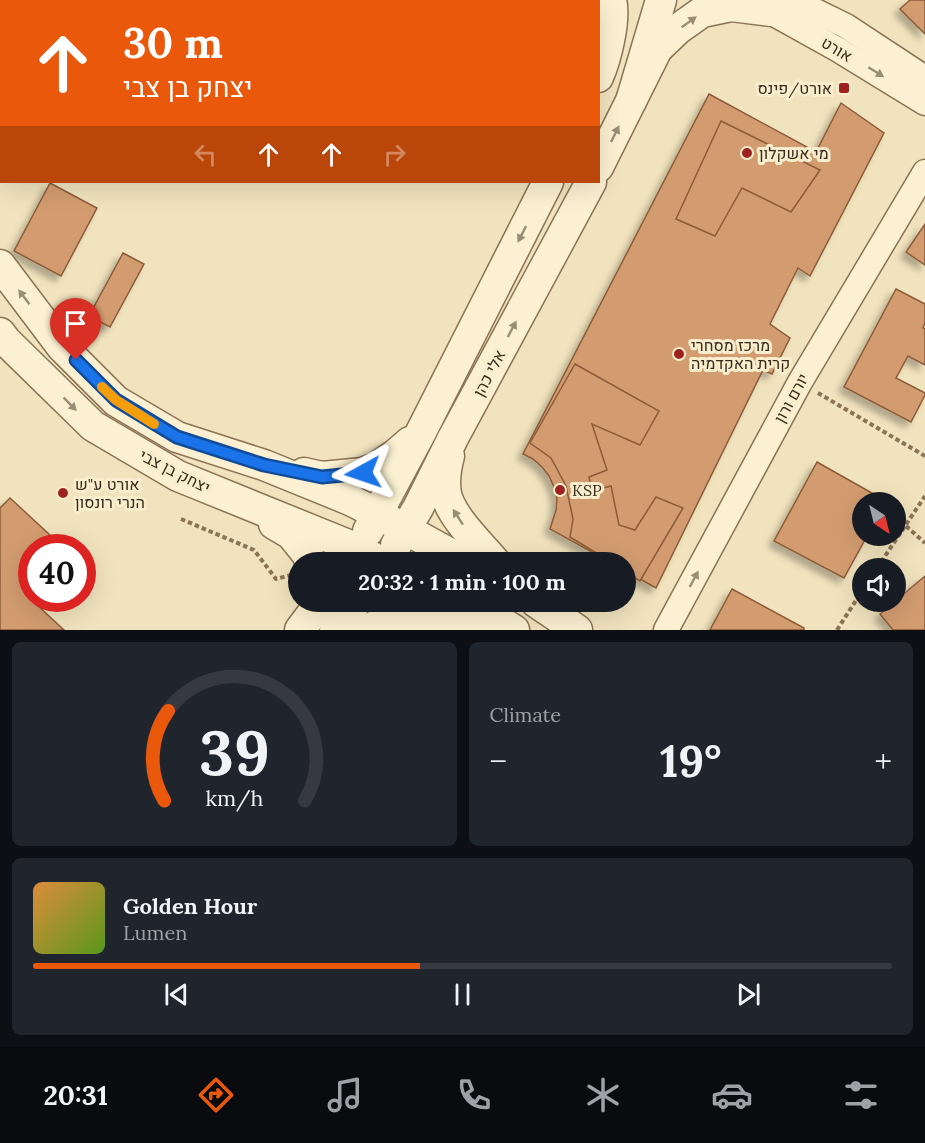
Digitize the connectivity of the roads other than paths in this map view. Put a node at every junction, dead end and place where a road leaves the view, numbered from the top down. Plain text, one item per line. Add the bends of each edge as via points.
1 (611, 0) edge
2 (661, 0) edge
3 (780, 2) edge
4 (600, 70) edge
5 (925, 78) edge
6 (631, 101) junction
7 (925, 103) edge
8 (600, 163) edge
9 (925, 172) edge
10 (547, 183) edge
11 (590, 183) edge
12 (0, 265) edge
13 (0, 333) edge
14 (421, 432) junction
15 (453, 438) junction
16 (264, 465) junction
17 (227, 496) junction
18 (378, 514) junction
19 (406, 530) junction
20 (305, 552) edge
21 (352, 552) edge
22 (370, 552) edge
23 (377, 552) edge
24 (447, 552) edge
25 (486, 552) edge
26 (303, 612) edge
27 (314, 612) edge
28 (348, 612) edge
29 (481, 612) edge
30 (551, 612) edge
31 (503, 623) edge
32 (294, 630) edge
33 (300, 630) edge
34 (335, 630) edge
35 (367, 630) edge
36 (577, 630) edge
37 (666, 630) edge

1 - 4 street via 609,38
2 - 6 street
3 - 5 street, אורט via 846,26
6 -> 3 street via 657,49 702,12
3 -> 7 street, אורט via 837,49
8 -> 6 street
37 -> 9 street, יורם ורון via 800,382
10 -> 14 street, אלי כהן
15 -> 11 street, אלי כהן
16 -> 12 street, יצחק בן צבי via 177,437 116,400 62,347
13 -> 17 street, יצחק בן צבי via 93,426 178,476
14 - 16 street via 396,454 363,473 322,477
14 - 18 street, אלי כהן
15 - 19 street, אלי כהן
25 -> 15 street via 457,518 446,494 446,467
16 - 18 street, יצחק בן צבי
17 - 20 street via 291,534
17 - 21 street, יצחק בן צבי
18 - 19 street, יצחק בן צבי
18 - 22 street, אלי כהן
19 - 23 street, אלי כהן
19 - 24 street, יצחק בן צבי
26 - 32 street
27 - 33 street
28 - 34 street
29 - 31 street
30 - 36 street
31 - 35 street via 408,617 387,620

